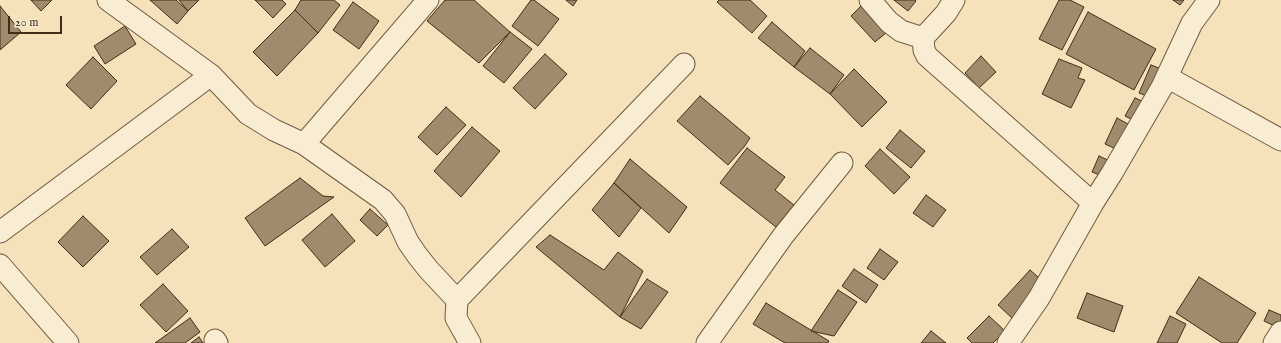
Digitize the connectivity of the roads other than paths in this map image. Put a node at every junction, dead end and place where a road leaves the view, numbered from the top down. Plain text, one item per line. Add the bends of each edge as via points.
1 (108, 0) edge
2 (428, 0) edge
3 (870, 0) edge
4 (954, 0) edge
5 (1209, 0) edge
6 (922, 38) junction
7 (684, 64) dead end
8 (211, 75) junction
9 (1167, 77) junction
10 (1281, 140) edge
11 (304, 144) junction
12 (842, 163) dead end
13 (1093, 203) junction
14 (0, 232) edge
15 (0, 265) edge
16 (457, 300) junction
17 (1281, 332) edge
18 (68, 343) edge
19 (470, 343) edge
20 (707, 343) edge
21 (1008, 343) edge
22 (1274, 343) edge

1 - 8 street
2 - 11 street
3 - 6 street via 889,22 901,31
4 - 6 street via 946,13
5 - 9 street via 1192,23
6 - 13 street via 927,56
7 - 16 street
8 - 11 street via 248,114
8 - 14 street
9 - 10 street
9 - 13 street
11 - 16 street via 383,200 395,214 416,255
12 - 20 street via 783,236
13 - 21 street via 1040,298
15 - 18 street
16 - 19 street via 456,318
17 - 22 street

